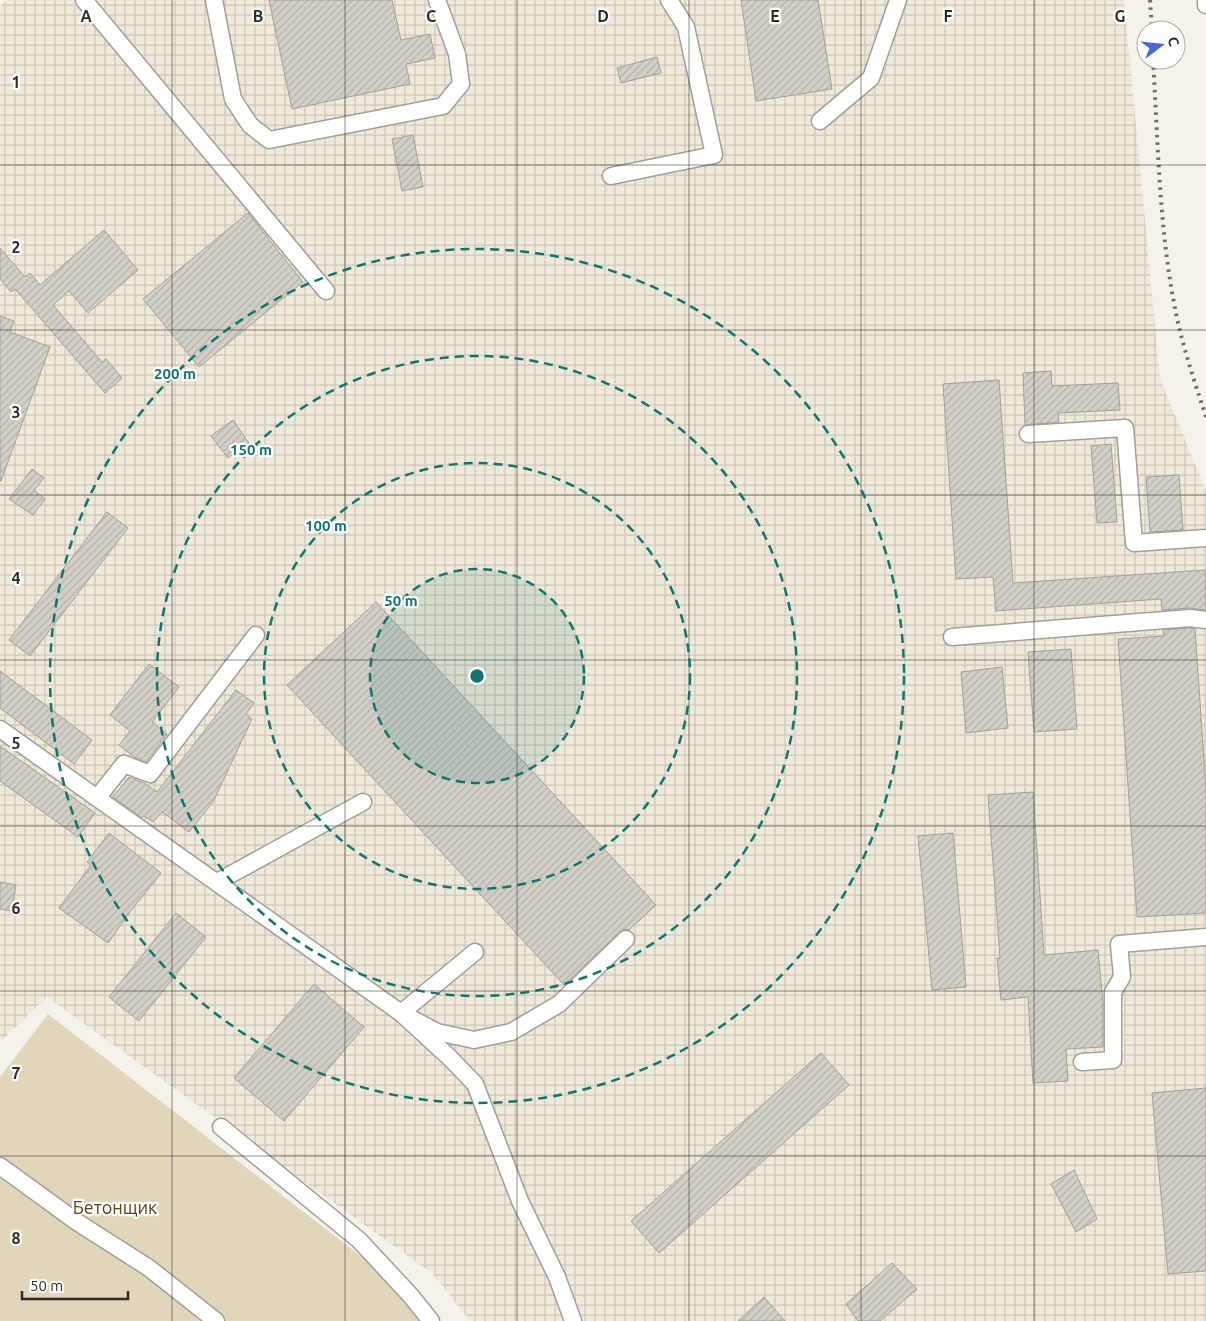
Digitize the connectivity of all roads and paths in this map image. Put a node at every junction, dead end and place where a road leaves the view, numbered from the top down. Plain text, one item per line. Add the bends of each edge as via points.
1 (84, 0) edge
2 (214, 0) edge
3 (437, 0) edge
4 (669, 0) edge
5 (898, 0) edge
6 (1206, 0) edge
7 (1206, 5) edge
8 (820, 121) dead end
9 (611, 176) dead end
10 (326, 291) dead end
11 (1028, 434) dead end
12 (1206, 538) edge
13 (1206, 620) edge
14 (256, 636) dead end
15 (952, 637) dead end
16 (0, 729) edge
17 (97, 798) junction
18 (363, 802) dead end
19 (217, 882) junction
20 (1206, 936) edge
21 (626, 939) dead end
22 (475, 952) dead end
23 (401, 1013) junction
24 (1082, 1062) dead end
25 (221, 1127) dead end
26 (0, 1166) edge
27 (216, 1321) edge
28 (431, 1321) edge
29 (573, 1321) edge

1 - 10 street
2 - 3 street via 233,99 250,125 269,140 443,106 461,84 457,54
4 - 9 street via 686,27 714,155
5 - 8 street via 871,78
6 - 7 street
11 - 12 street via 1125,428 1134,543
13 - 15 street via 1190,618
14 - 17 street via 150,774 124,764
16 - 17 street
17 - 19 street
18 - 19 street
19 - 23 street
20 - 24 street via 1120,944 1122,977 1113,992 1113,1060
21 - 23 street via 559,1004 511,1032 474,1040 437,1032
22 - 23 street
23 - 29 street via 475,1084 520,1201 557,1277
25 - 28 street via 359,1240
26 - 27 street via 77,1222 149,1268

